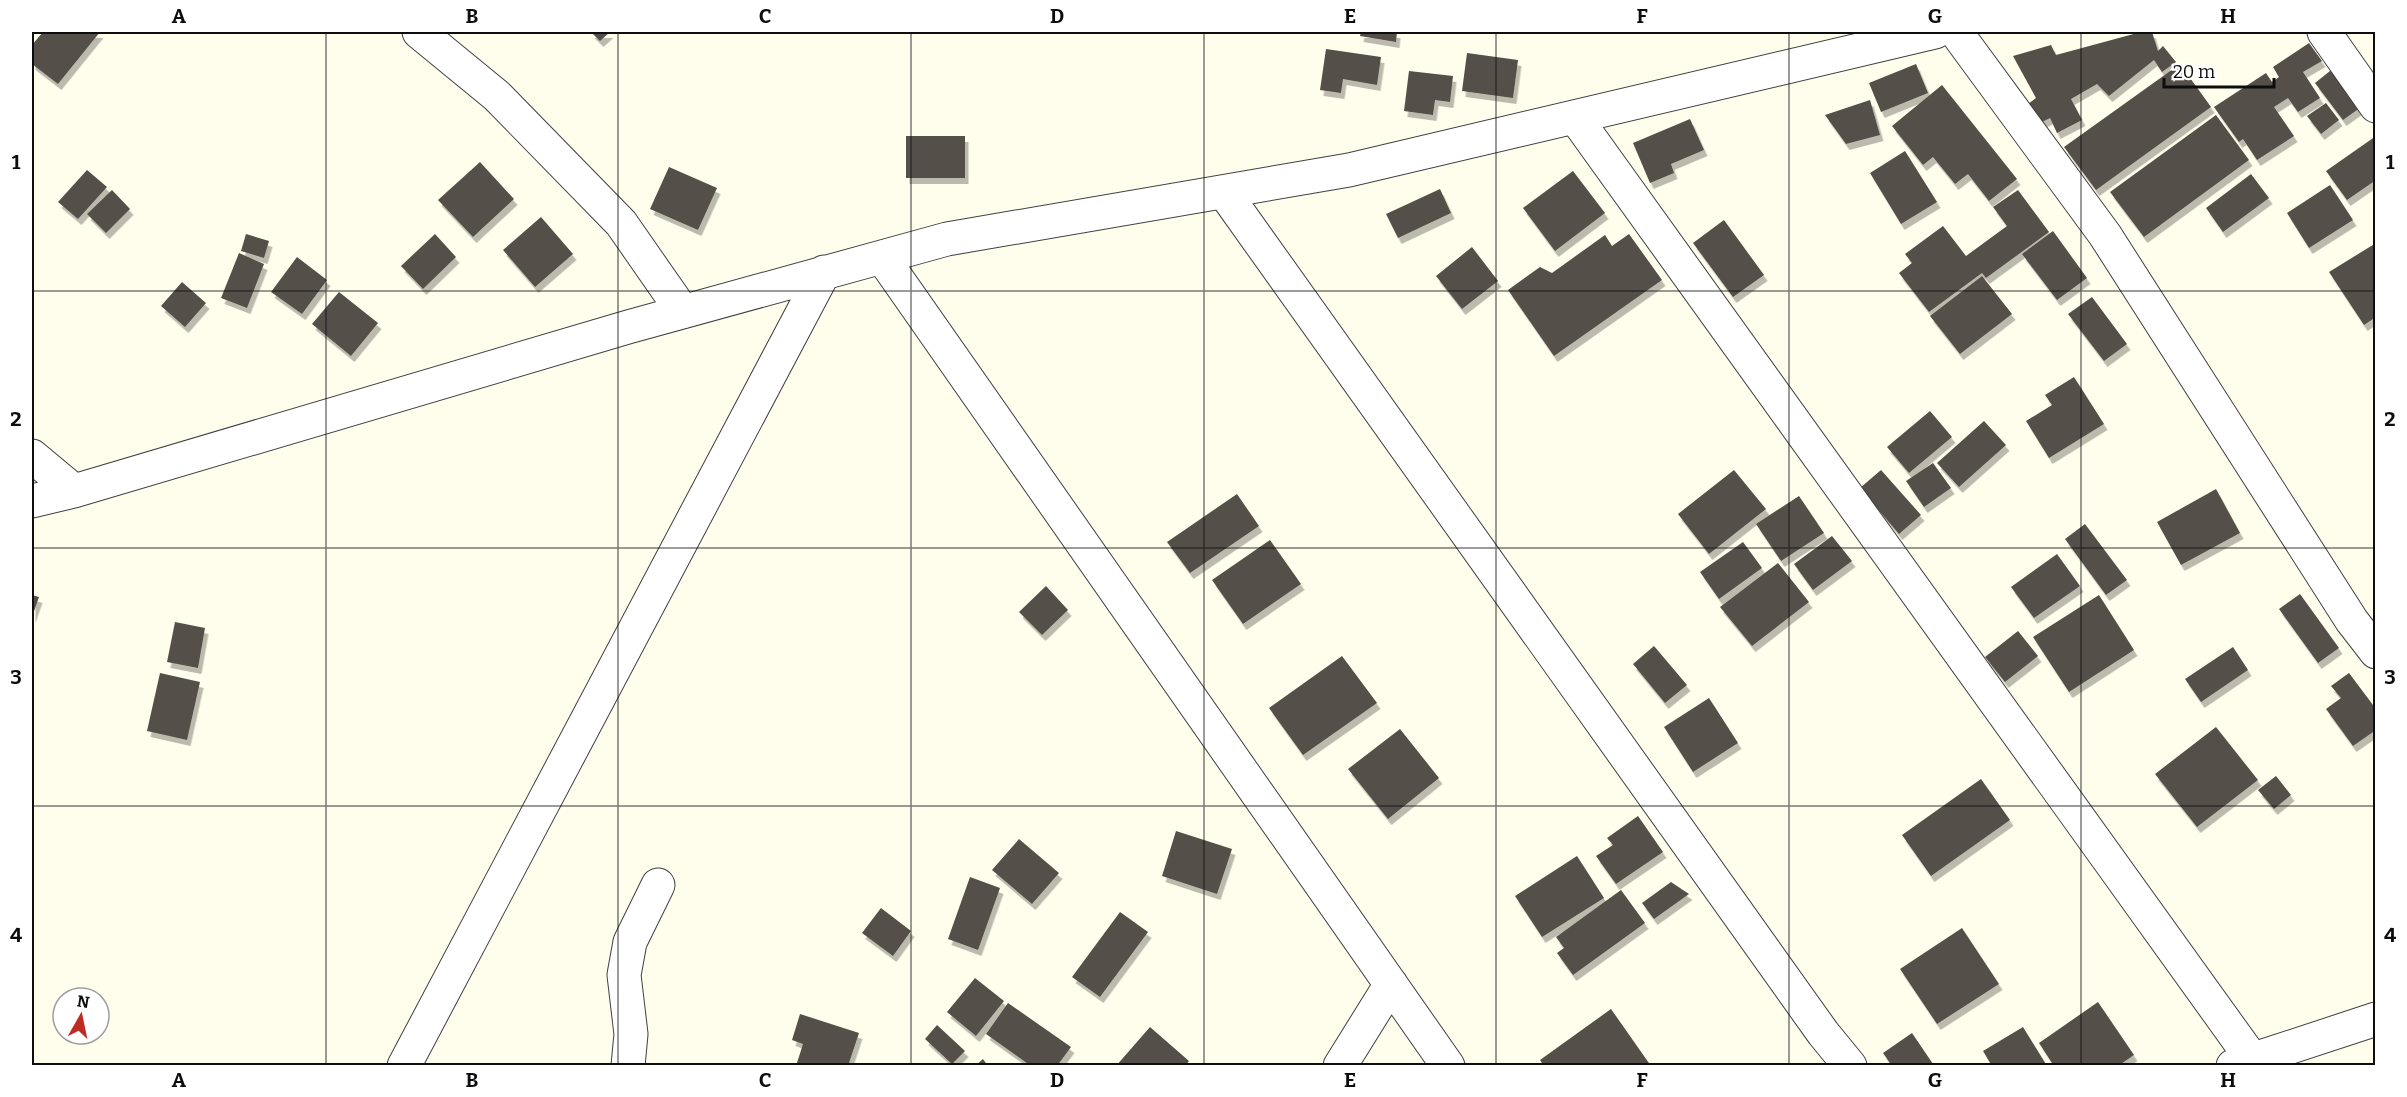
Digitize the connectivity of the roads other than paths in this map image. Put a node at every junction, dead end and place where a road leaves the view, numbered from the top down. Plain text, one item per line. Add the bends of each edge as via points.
1 (419, 32) edge
2 (1935, 32) edge
3 (1956, 32) edge
4 (2324, 32) edge
5 (2376, 106) edge
6 (1575, 117) junction
7 (1224, 192) junction
8 (882, 257) junction
9 (824, 272) junction
10 (682, 312) junction
11 (32, 456) edge
12 (74, 491) junction
13 (32, 501) edge
14 (2376, 652) edge
15 (658, 885) dead end
16 (1391, 984) junction
17 (2376, 1019) edge
18 (2243, 1062) edge
19 (405, 1065) edge
20 (628, 1065) edge
21 (1340, 1065) edge
22 (1448, 1065) edge
23 (1850, 1065) edge

1 - 10 street via 497,96 621,223
2 - 6 street
3 - 14 street via 2105,235 2352,621
4 - 5 street
6 - 7 street via 1349,170
6 - 18 street
7 - 8 street via 947,239
7 - 23 street via 1816,1024
8 - 9 street
8 - 16 street
9 - 10 street
9 - 19 street
10 - 12 street
11 - 12 street
12 - 13 street
15 - 20 street via 630,942 624,975 631,1034
16 - 21 street
16 - 22 street
17 - 18 street

